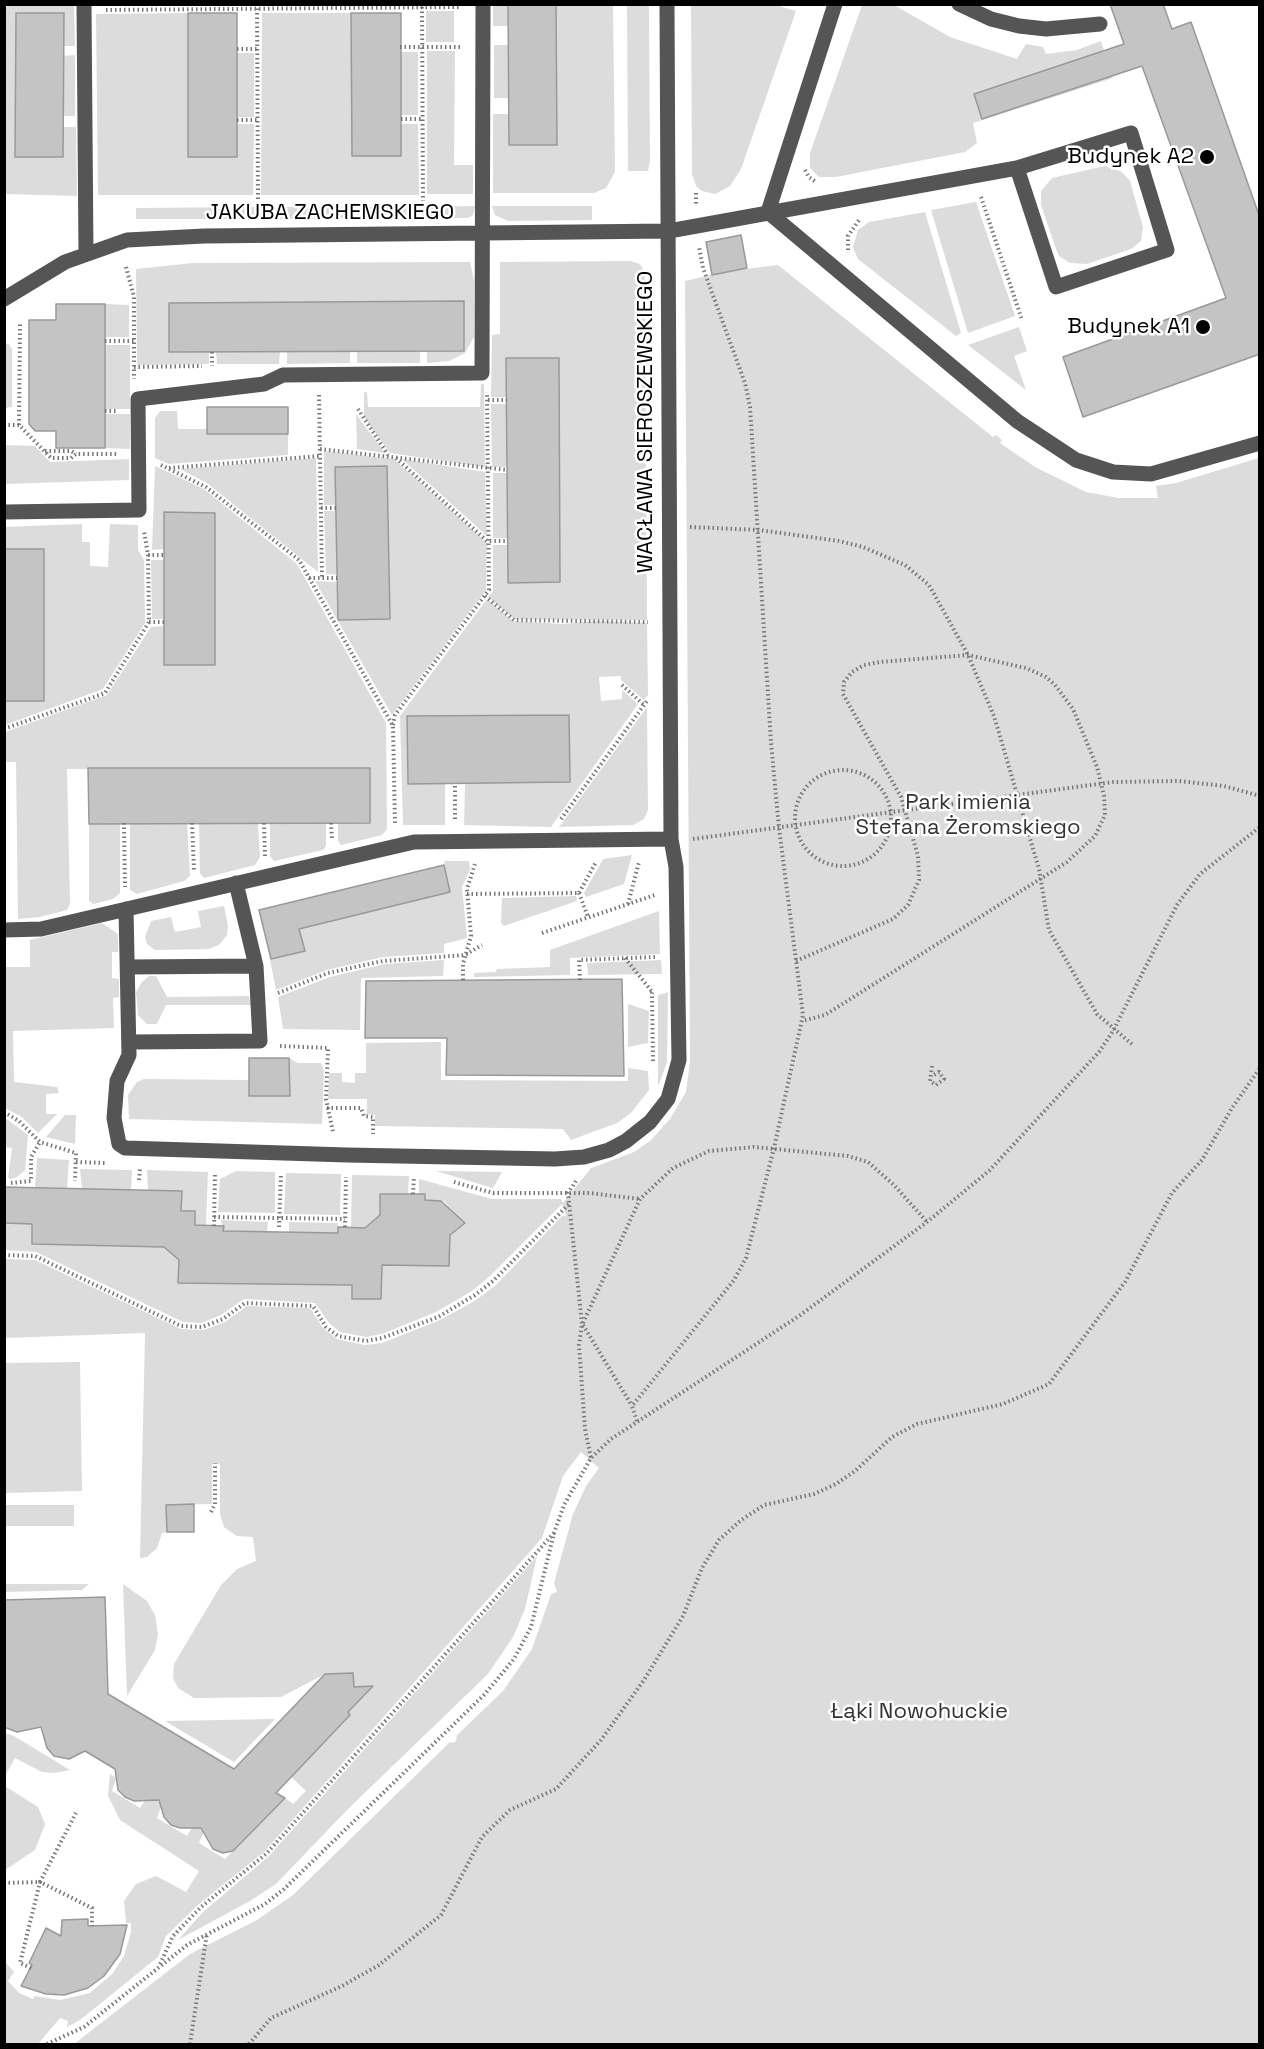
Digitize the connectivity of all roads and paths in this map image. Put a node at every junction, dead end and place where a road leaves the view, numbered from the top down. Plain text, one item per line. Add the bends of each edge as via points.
1 (84, 4) edge
2 (667, 4) edge
3 (835, 4) edge
4 (959, 4) edge
5 (352, 6) edge
6 (476, 6) edge
7 (257, 7) edge
8 (422, 8) junction
9 (103, 9) dead end
10 (1100, 24) dead end
11 (400, 47) dead end
12 (422, 47) junction
13 (472, 47) dead end
14 (237, 49) dead end
15 (257, 49) junction
16 (400, 119) dead end
17 (422, 119) junction
18 (237, 120) dead end
19 (258, 120) junction
20 (1017, 168) junction
21 (980, 194) dead end
22 (423, 201) dead end
23 (258, 202) dead end
24 (768, 212) junction
25 (861, 218) dead end
26 (669, 231) junction
27 (483, 235) junction
28 (698, 244) dead end
29 (86, 254) junction
30 (849, 254) dead end
31 (126, 267) dead end
32 (7, 292) edge
33 (1022, 320) dead end
34 (20, 324) dead end
35 (105, 341) dead end
36 (134, 341) junction
37 (212, 352) dead end
38 (212, 366) dead end
39 (134, 369) dead end
40 (488, 394) dead end
41 (488, 400) junction
42 (507, 400) dead end
43 (319, 406) dead end
44 (358, 409) dead end
45 (4, 425) edge
46 (19, 425) junction
47 (1260, 442) edge
48 (320, 449) junction
49 (45, 451) junction
50 (76, 454) junction
51 (119, 454) dead end
52 (320, 456) junction
53 (389, 456) junction
54 (395, 456) junction
55 (152, 461) dead end
56 (168, 468) junction
57 (489, 470) junction
58 (507, 470) dead end
59 (321, 508) junction
60 (336, 508) dead end
61 (4, 512) edge
62 (144, 520) dead end
63 (669, 526) junction
64 (759, 530) junction
65 (490, 541) junction
66 (508, 541) dead end
67 (148, 555) junction
68 (164, 555) dead end
69 (309, 578) junction
70 (322, 578) junction
71 (338, 578) dead end
72 (485, 596) junction
73 (149, 622) junction
74 (164, 622) dead end
75 (652, 622) dead end
76 (968, 655) junction
77 (622, 685) dead end
78 (652, 693) dead end
79 (644, 705) junction
80 (393, 726) junction
81 (4, 729) edge
82 (455, 783) dead end
83 (1102, 783) junction
84 (1017, 795) junction
85 (1260, 796) edge
86 (455, 802) dead end
87 (905, 811) junction
88 (890, 813) junction
89 (560, 821) dead end
90 (124, 823) dead end
91 (192, 823) dead end
92 (264, 823) dead end
93 (795, 826) junction
94 (1260, 827) edge
95 (779, 828) junction
96 (395, 830) dead end
97 (678, 840) junction
98 (641, 851) dead end
99 (599, 858) dead end
100 (475, 860) dead end
101 (265, 867) dead end
102 (194, 874) dead end
103 (1040, 878) junction
104 (236, 883) junction
105 (677, 888) junction
106 (579, 893) junction
107 (466, 894) junction
108 (125, 902) junction
109 (628, 904) junction
110 (588, 917) junction
111 (4, 930) edge
112 (542, 933) dead end
113 (482, 945) dead end
114 (465, 955) junction
115 (666, 957) dead end
116 (625, 958) junction
117 (796, 961) junction
118 (256, 966) junction
119 (129, 967) junction
120 (580, 980) dead end
121 (463, 981) dead end
122 (660, 987) dead end
123 (285, 990) dead end
124 (653, 993) junction
125 (802, 1021) junction
126 (1113, 1030) junction
127 (129, 1042) junction
128 (279, 1046) dead end
129 (1134, 1046) dead end
130 (932, 1066) dead end
131 (1260, 1068) edge
132 (653, 1070) dead end
133 (932, 1076) dead end
134 (327, 1108) junction
135 (4, 1112) edge
136 (337, 1141) dead end
137 (40, 1142) junction
138 (374, 1142) dead end
139 (774, 1148) junction
140 (109, 1158) dead end
141 (75, 1162) junction
142 (215, 1165) dead end
143 (281, 1167) dead end
144 (347, 1168) dead end
145 (415, 1170) dead end
146 (139, 1173) dead end
147 (139, 1180) dead end
148 (75, 1181) dead end
149 (10, 1183) dead end
150 (459, 1183) dead end
151 (413, 1194) dead end
152 (640, 1199) junction
153 (214, 1217) junction
154 (280, 1218) junction
155 (345, 1219) junction
156 (927, 1222) junction
157 (214, 1226) dead end
158 (279, 1227) dead end
159 (345, 1227) dead end
160 (4, 1255) edge
161 (582, 1324) junction
162 (632, 1406) junction
163 (637, 1421) junction
164 (591, 1458) junction
165 (215, 1463) dead end
166 (211, 1512) dead end
167 (554, 1533) junction
168 (76, 1813) dead end
169 (40, 1882) junction
170 (4, 1883) edge
171 (92, 1926) dead end
172 (207, 1933) junction
173 (159, 1966) junction
174 (31, 1968) dead end
175 (47, 2044) edge
176 (190, 2044) edge
177 (249, 2044) edge

1 - 29 street
2 - 26 street, WACŁAWA SIEROSZEWSKIEGO
3 - 24 street
4 - 10 street via 991,19 1019,26 1046,29
5 - 7 path
5 - 8 path
6 - 8 path
6 - 27 street
7 - 9 path
7 - 15 path
8 - 12 path
11 - 12 path
12 - 13 path
12 - 17 path
14 - 15 path
15 - 19 path
16 - 17 path
17 - 22 path
18 - 19 path
19 - 23 path
20 - 20 street, JAKUBA ZACHEMSKIEGO via 1131,133 1167,250 1056,287
20 - 24 street, JAKUBA ZACHEMSKIEGO
21 - 33 path
24 - 26 street, JAKUBA ZACHEMSKIEGO
24 - 47 street via 1017,421 1076,460 1113,472 1151,474
25 - 30 path via 848,236
26 - 27 street, JAKUBA ZACHEMSKIEGO
26 - 63 street, WACŁAWA SIEROSZEWSKIEGO
27 - 29 street, JAKUBA ZACHEMSKIEGO via 177,237 119,242
27 - 61 street via 482,373 283,375 264,384 138,399 139,510
28 - 64 path via 748,395
29 - 32 street, JAKUBA ZACHEMSKIEGO
31 - 36 path via 134,297
34 - 46 path
35 - 36 path
36 - 39 path
37 - 38 path
40 - 41 path
41 - 42 path
41 - 57 path
43 - 48 path
44 - 53 path
45 - 46 path
46 - 49 path
48 - 52 path
48 - 53 path
49 - 50 path
49 - 50 path via 51,458 71,458
50 - 51 path
52 - 56 path
52 - 59 path
53 - 54 path
54 - 57 path
54 - 65 path
55 - 56 path
56 - 69 path via 206,487 299,560
57 - 58 path
57 - 65 path
59 - 60 path
59 - 70 path
62 - 67 path
63 - 64 path
63 - 97 street, WACŁAWA SIEROSZEWSKIEGO
64 - 76 path via 838,541 905,565 923,578 938,597
64 - 95 path
65 - 66 path
65 - 72 path via 489,590
67 - 68 path
67 - 73 path
69 - 70 path
69 - 80 path
70 - 71 path
72 - 75 path via 514,620
72 - 80 path via 395,715
73 - 74 path
73 - 81 path via 105,693
76 - 83 path via 1026,668 1056,685 1077,718
76 - 84 path via 994,716
76 - 87 path via 872,663 852,672 844,682 846,702 898,791
77 - 79 path
78 - 79 path
79 - 89 path
80 - 96 path
82 - 86 path
83 - 84 path
83 - 85 path via 1179,781 1224,786
83 - 103 path via 1105,815 1100,829 1078,854
84 - 87 path
84 - 103 path
87 - 88 path
87 - 117 path via 920,869 917,888 908,905 885,924
88 - 93 path
88 - 93 path via 888,836 882,846 866,861 855,865 832,866 812,855
88 - 93 path via 888,801 874,782 842,770 809,783 797,803
90 - 108 path
91 - 102 path
92 - 101 path
93 - 95 path
94 - 126 path via 1200,874 1177,905
95 - 97 path
95 - 117 path
97 - 104 street via 414,842
97 - 105 street, WACŁAWA SIEROSZEWSKIEGO
98 - 109 path
99 - 106 path
100 - 107 path
103 - 125 path via 825,1015
103 - 126 path via 1049,930 1097,1014
104 - 108 street
104 - 118 street
105 - 109 path
105 - 127 street, WACŁAWA SIEROSZEWSKIEGO via 677,1073 668,1099 650,1122 626,1141 601,1152 555,1159 132,1150 119,1144 114,1118 117,1081 129,1054
106 - 107 path
106 - 110 path
107 - 114 path via 471,936
108 - 111 street via 41,929
108 - 119 street
109 - 110 path
110 - 112 path
113 - 114 path
114 - 121 path
114 - 123 path via 383,961 328,973
115 - 116 path
116 - 120 path via 579,960
116 - 124 path
117 - 125 path
118 - 119 street
118 - 127 street via 260,1041
119 - 127 street
122 - 124 path
124 - 132 path
125 - 139 path
126 - 129 path
126 - 156 path via 1083,1072 990,1170
128 - 134 path via 328,1048
130 - 133 path via 930,1081 936,1085 944,1079 939,1072
131 - 177 path via 1202,1160 1172,1193 1125,1282 1049,1384 1003,1404 917,1424 892,1437 836,1484 814,1494 764,1505 740,1521 719,1540 702,1568 683,1616 601,1740 556,1789 510,1810 482,1837 441,1915 379,1965 271,2018
134 - 136 path
134 - 138 path via 361,1108 364,1116 373,1117
135 - 137 path via 19,1120
137 - 141 path via 76,1154
137 - 149 path via 31,1157 31,1181
139 - 152 path via 730,1147 698,1155 663,1175
139 - 156 path via 848,1156 867,1162
139 - 162 path via 751,1245 740,1270
140 - 141 path via 107,1163
141 - 148 path
142 - 153 path
143 - 154 path
144 - 155 path
145 - 151 path
146 - 147 path
150 - 152 path via 493,1193 589,1193
152 - 161 path
153 - 154 path
153 - 157 path
154 - 155 path
154 - 158 path
155 - 159 path
156 - 163 path via 799,1316
160 - 161 path via 35,1256 181,1326 202,1327 224,1319 245,1303 313,1306 326,1327 338,1336 366,1341 438,1317 475,1295 569,1204
161 - 162 path
161 - 164 path via 579,1345
162 - 163 path
163 - 164 path
164 - 167 path via 564,1505
165 - 166 path via 215,1504
167 - 172 path via 531,1627 501,1678 284,1889 265,1904
167 - 173 path via 266,1854 201,1907 173,1936
168 - 169 path
169 - 170 path
169 - 171 path via 92,1908
169 - 174 path via 20,1963
172 - 173 path
172 - 176 path
173 - 175 path via 84,2026

